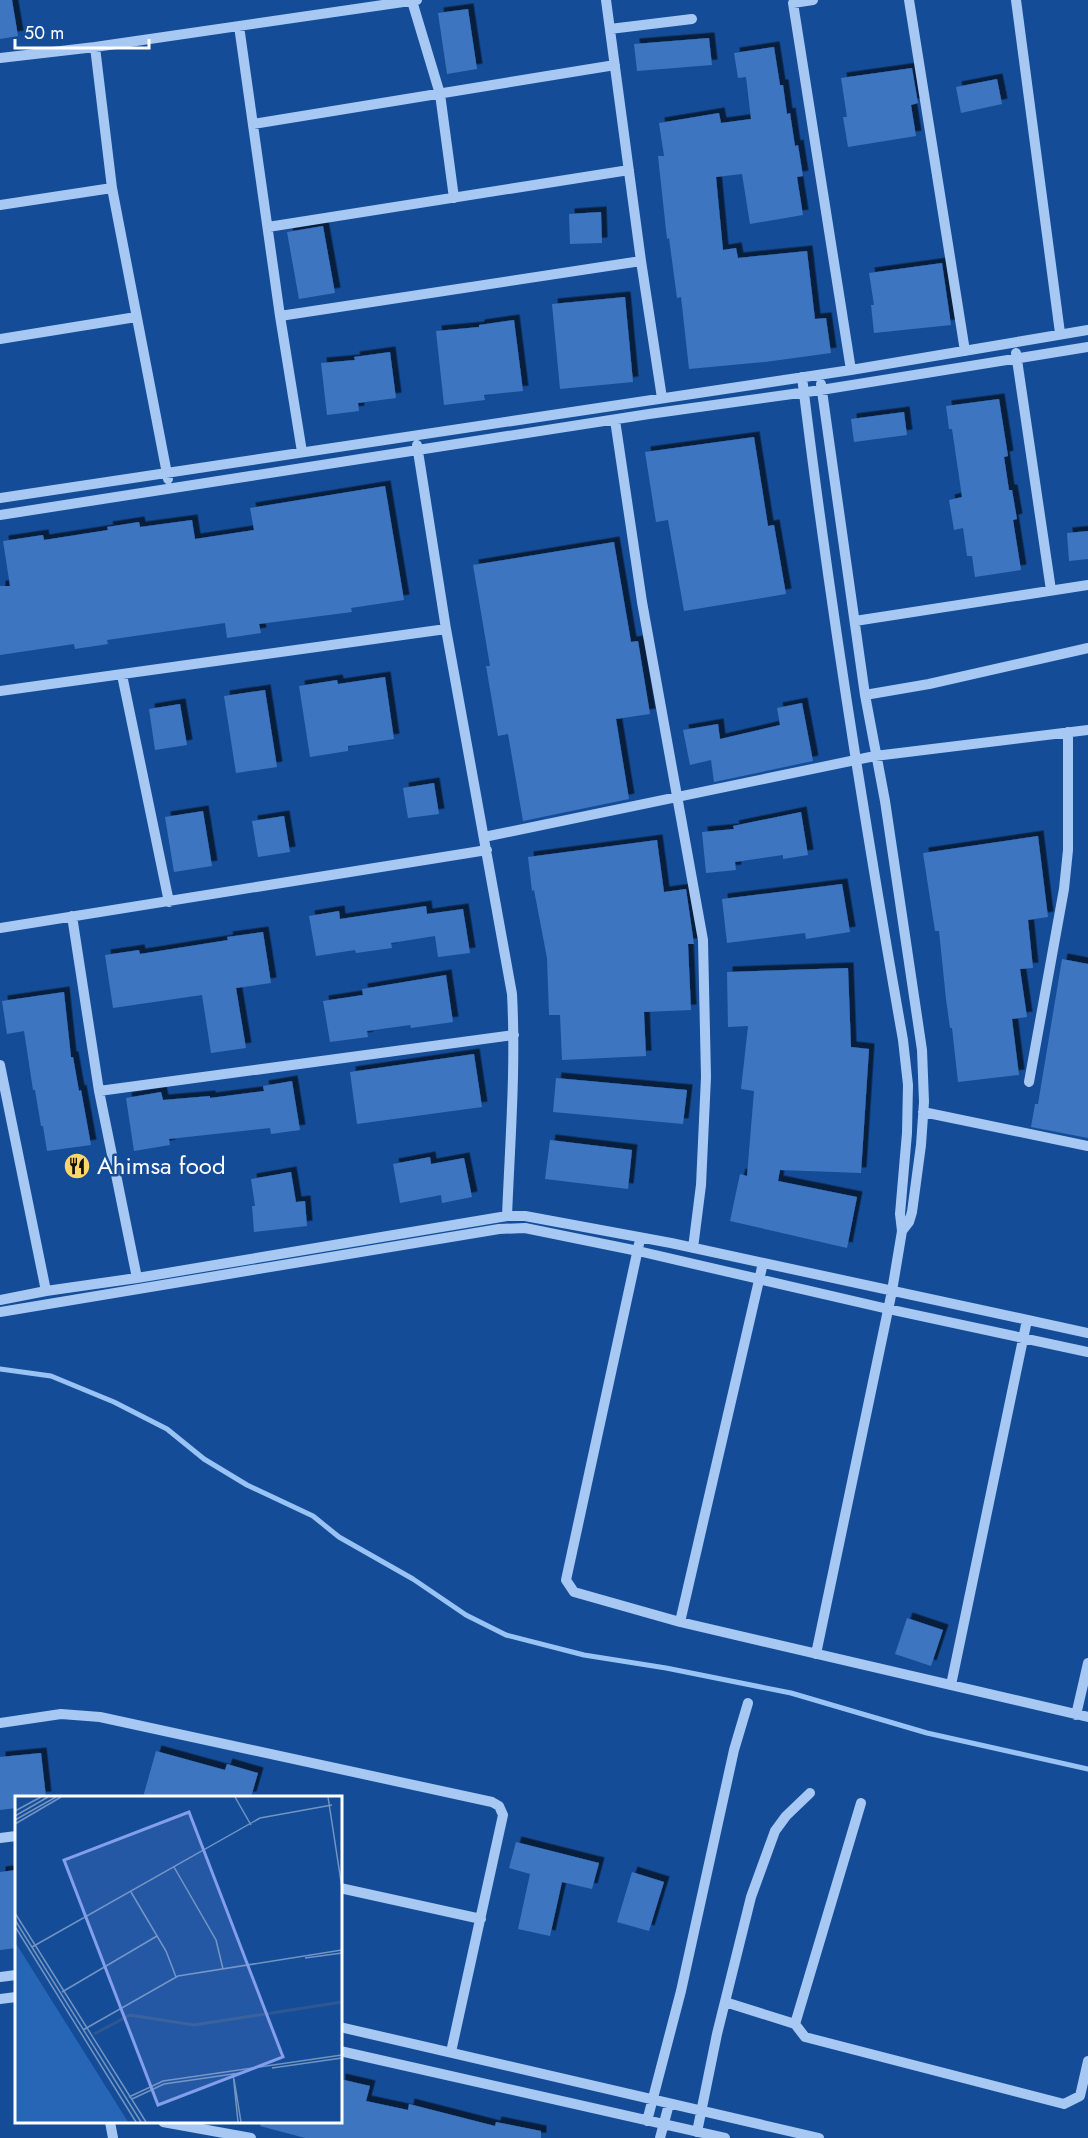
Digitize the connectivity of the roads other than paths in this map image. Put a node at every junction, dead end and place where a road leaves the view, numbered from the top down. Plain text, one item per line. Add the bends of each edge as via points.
1 (417, 0) edge
2 (606, 0) edge
3 (813, 0) edge
4 (909, 0) edge
5 (1016, 0) edge
6 (412, 1) edge
7 (692, 19) dead end
8 (239, 26) junction
9 (610, 29) junction
10 (95, 47) junction
11 (0, 58) edge
12 (615, 65) junction
13 (440, 94) junction
14 (253, 124) junction
15 (629, 170) junction
16 (112, 188) junction
17 (454, 198) junction
18 (0, 205) edge
19 (268, 228) junction
20 (641, 261) junction
21 (136, 316) junction
22 (280, 316) junction
23 (1088, 330) edge
24 (1060, 333) junction
25 (0, 339) edge
26 (1014, 342) junction
27 (1088, 347) edge
28 (965, 351) junction
29 (1016, 357) junction
30 (851, 370) junction
31 (820, 375) junction
32 (802, 377) junction
33 (821, 390) junction
34 (804, 393) junction
35 (662, 399) junction
36 (615, 420) junction
37 (416, 437) junction
38 (302, 452) junction
39 (417, 452) junction
40 (166, 472) junction
41 (171, 488) junction
42 (0, 498) edge
43 (0, 515) edge
44 (1088, 585) edge
45 (1051, 590) junction
46 (855, 621) junction
47 (446, 629) junction
48 (1088, 648) edge
49 (122, 675) junction
50 (0, 691) edge
51 (865, 696) junction
52 (1088, 730) edge
53 (1068, 732) junction
54 (875, 756) junction
55 (855, 760) junction
56 (677, 797) junction
57 (484, 837) junction
58 (487, 850) junction
59 (169, 902) junction
60 (72, 916) junction
61 (0, 928) edge
62 (514, 1035) junction
63 (0, 1065) edge
64 (1029, 1082) dead end
65 (99, 1091) junction
66 (923, 1112) junction
67 (1088, 1146) edge
68 (507, 1216) junction
69 (902, 1231) junction
70 (641, 1237) junction
71 (693, 1248) junction
72 (638, 1251) junction
73 (763, 1263) junction
74 (137, 1278) junction
75 (759, 1280) junction
76 (892, 1290) junction
77 (46, 1291) junction
78 (0, 1300) edge
79 (888, 1310) junction
80 (0, 1312) edge
81 (1027, 1320) junction
82 (1088, 1333) edge
83 (1023, 1338) junction
84 (1088, 1352) edge
85 (680, 1622) junction
86 (816, 1654) junction
87 (1088, 1663) edge
88 (951, 1685) junction
89 (748, 1703) dead end
90 (1076, 1714) junction
91 (1088, 1717) edge
92 (0, 1723) edge
93 (810, 1793) dead end
94 (861, 1803) dead end
95 (15, 1836) edge
96 (0, 1838) edge
97 (342, 1888) edge
98 (482, 1919) junction
99 (15, 1975) edge
100 (0, 1977) edge
101 (15, 1997) edge
102 (0, 1999) edge
103 (725, 2002) junction
104 (795, 2024) junction
105 (342, 2027) edge
106 (342, 2051) edge
107 (451, 2052) junction
108 (1088, 2061) edge
109 (651, 2100) junction
110 (669, 2104) junction
111 (700, 2111) junction
112 (647, 2121) junction
113 (110, 2123) edge
114 (173, 2123) edge
115 (663, 2125) junction
116 (697, 2132) junction
117 (113, 2138) edge
118 (251, 2138) edge
119 (660, 2138) edge
120 (725, 2138) edge
121 (819, 2138) edge

1 - 6 street
2 - 9 street
3 - 30 street via 793,3
4 - 28 street
5 - 24 street
6 - 8 street
6 - 13 street
7 - 9 street
8 - 10 street
8 - 14 street
9 - 12 street
10 - 11 street
10 - 16 street
12 - 13 street
12 - 15 street
13 - 14 street
13 - 17 street
14 - 19 street
15 - 17 street
15 - 20 street
16 - 18 street
16 - 21 street
17 - 19 street
19 - 22 street
20 - 22 street
20 - 35 street
21 - 25 street
21 - 40 street
22 - 38 street
23 - 24 street
24 - 26 street
26 - 28 street
26 - 29 street
27 - 29 street
28 - 30 street
29 - 33 street
29 - 45 street
30 - 31 street
31 - 32 street
31 - 33 street
32 - 34 street
32 - 35 street
33 - 34 street
33 - 46 street
34 - 36 street
34 - 55 street
35 - 37 street
36 - 39 street
36 - 56 street
37 - 38 street
37 - 39 street
38 - 40 street
39 - 41 street
39 - 47 street
40 - 41 street
40 - 42 street
41 - 43 street
44 - 45 street
45 - 46 street
46 - 51 street
47 - 49 street
47 - 57 street
48 - 51 street
49 - 50 street
49 - 59 street
51 - 54 street
52 - 53 street
53 - 54 street
53 - 64 street via 1066,870
54 - 55 street
54 - 66 street via 922,1050
55 - 56 street
55 - 69 street via 908,1085
56 - 57 street
56 - 71 street via 703,940 706,1077
57 - 58 street
58 - 59 street
58 - 62 street via 512,994
59 - 60 street
60 - 61 street
60 - 65 street
62 - 65 street
62 - 68 street
63 - 77 street
65 - 74 street
66 - 67 street
66 - 69 street via 912,1212
68 - 70 street via 534,1217
68 - 74 street
69 - 76 street
70 - 71 street
70 - 72 street
71 - 73 street
72 - 75 street
72 - 80 street via 525,1228 500,1229
72 - 85 street via 566,1580 574,1592
73 - 75 street
73 - 76 street
74 - 77 street
75 - 79 street
75 - 85 street
76 - 79 street
76 - 81 street
77 - 78 street
79 - 83 street
79 - 86 street
81 - 82 street
81 - 83 street
83 - 84 street
83 - 88 street
85 - 86 street
86 - 88 street
87 - 90 street
88 - 90 street
89 - 109 street via 681,1991
90 - 91 street
92 - 98 street via 61,1714 100,1717 492,1802 503,1815
93 - 103 street via 775,1831 761,1865
94 - 104 street
95 - 96 street
97 - 98 street
98 - 107 street
99 - 100 street
101 - 102 street
103 - 104 street
103 - 111 street
104 - 108 street via 805,2037 1064,2104 1080,2096
105 - 107 street
106 - 112 street
107 - 109 street
109 - 110 street
109 - 112 street
110 - 111 street
110 - 115 street
111 - 116 street
111 - 121 street
112 - 115 street
113 - 117 street
114 - 118 street
115 - 116 street
115 - 119 street
116 - 120 street

